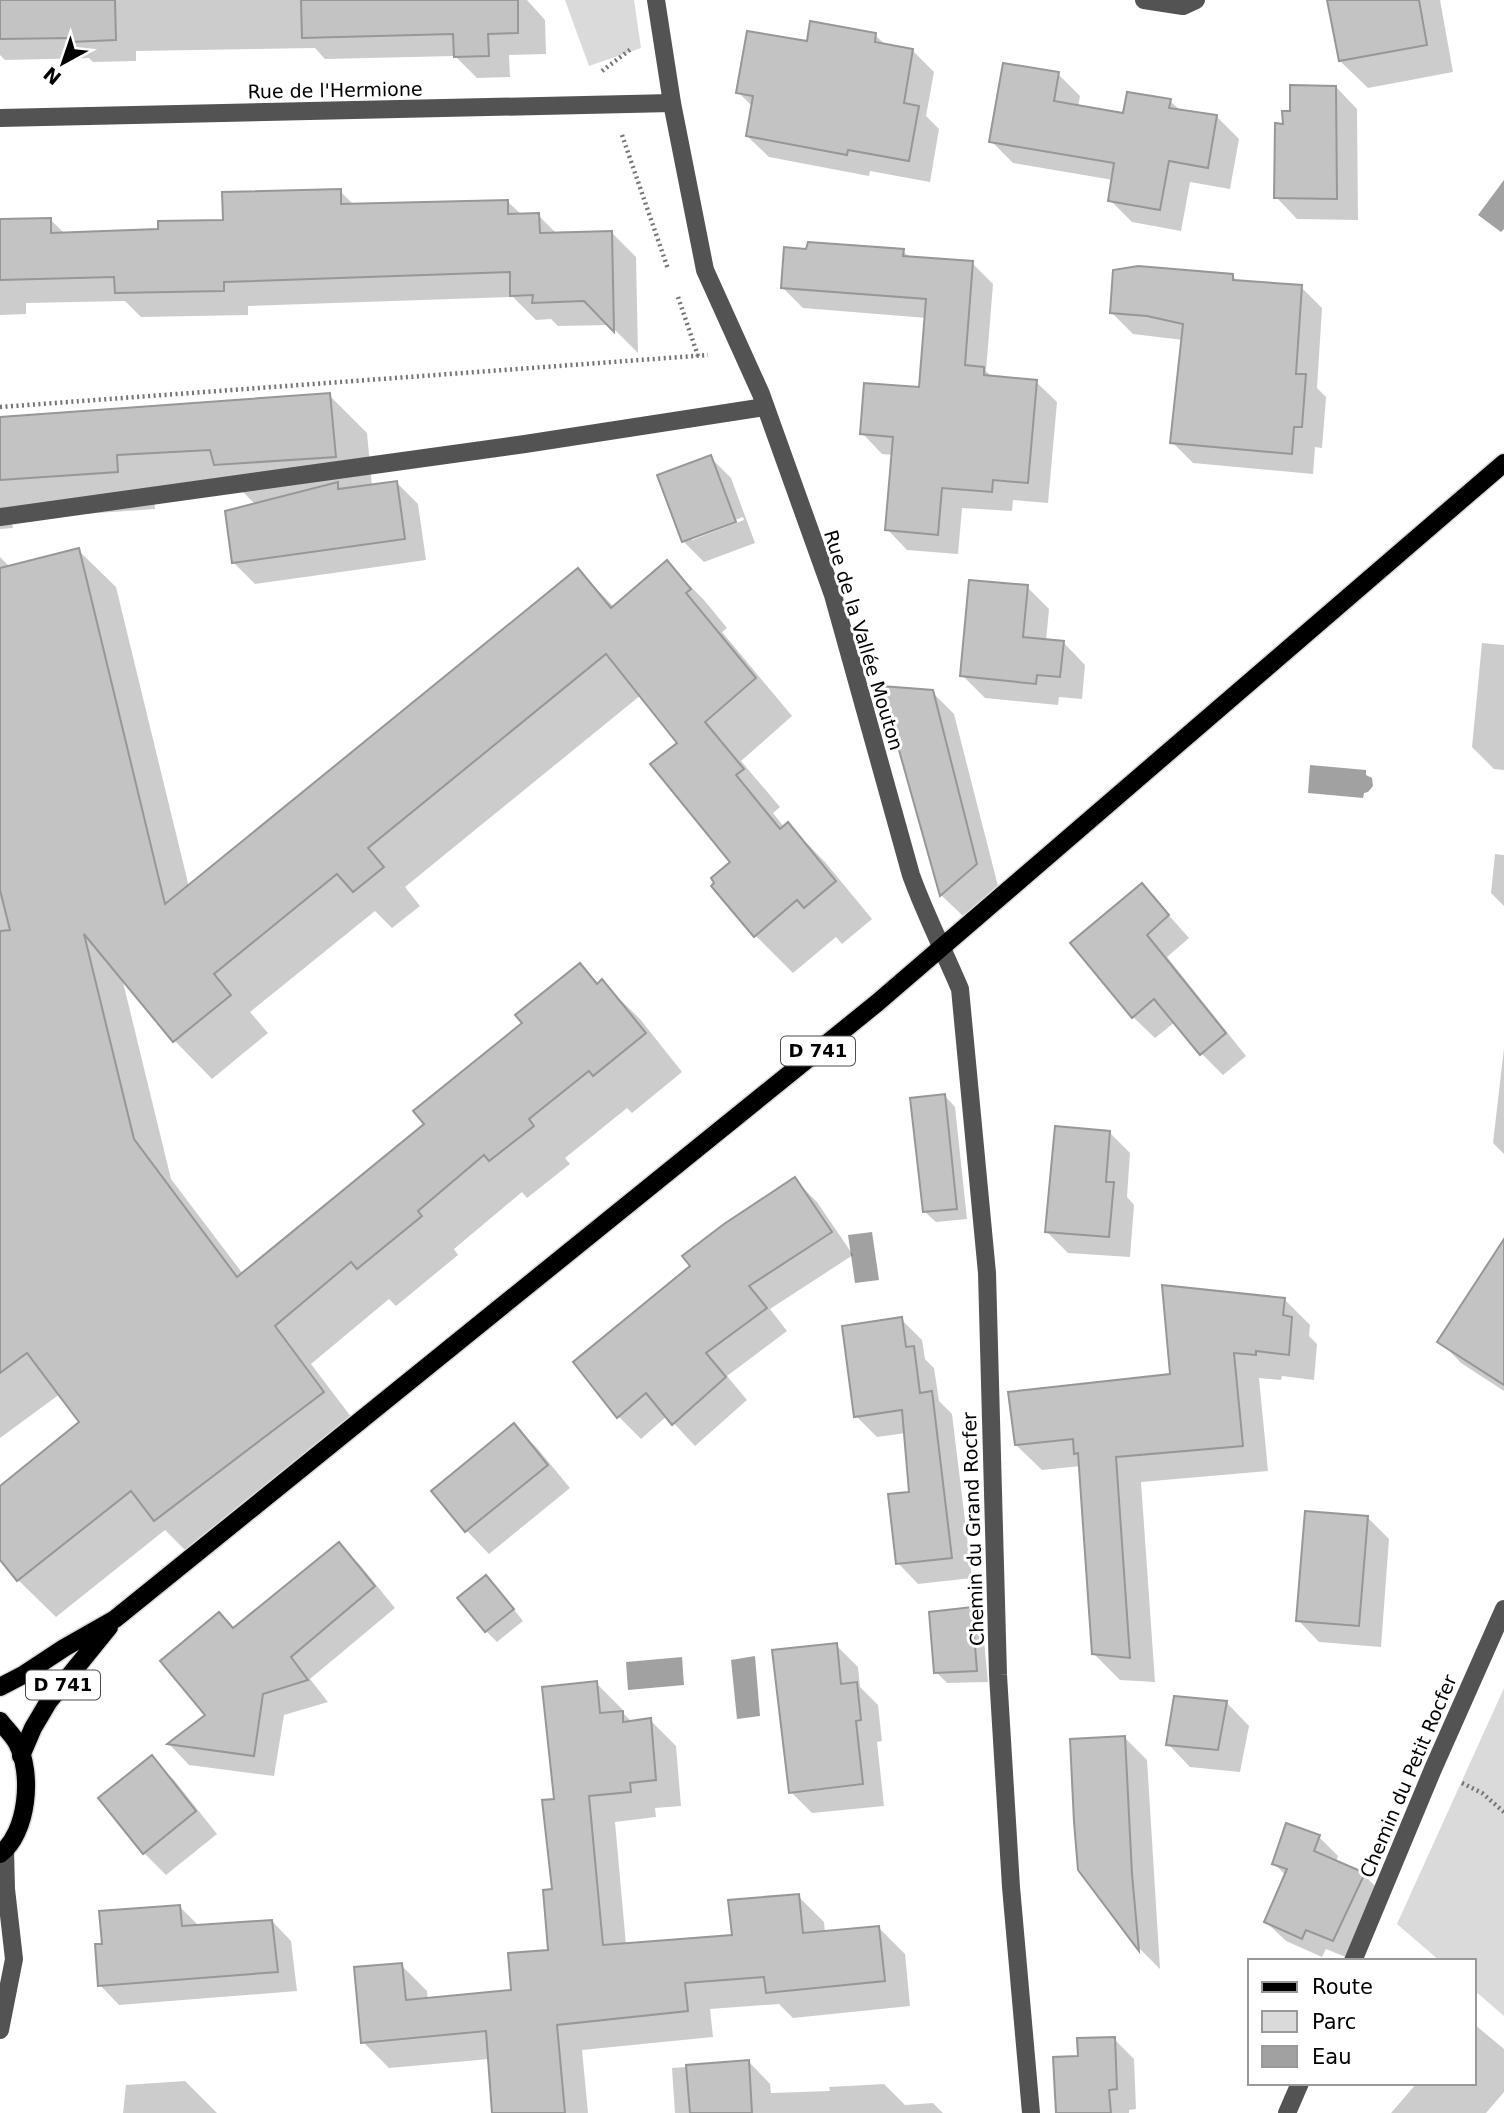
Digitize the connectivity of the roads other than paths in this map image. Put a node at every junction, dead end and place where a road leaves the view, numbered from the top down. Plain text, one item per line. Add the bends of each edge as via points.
1 (656, 0) edge
2 (1144, 0) edge
3 (1196, 0) edge
4 (672, 103) junction
5 (0, 118) edge
6 (765, 407) junction
7 (1504, 463) edge
8 (0, 517) edge
9 (943, 948) junction
10 (1504, 1609) edge
11 (115, 1619) junction
12 (0, 1687) edge
13 (0, 1721) edge
14 (21, 1756) junction
15 (3, 1852) edge
16 (1354, 1959) edge
17 (0, 2030) edge
18 (1299, 2085) edge
19 (1031, 2113) edge
20 (1287, 2113) edge

1 - 4 street, Rue de la Vallée Mouton
2 - 3 street via 1183,6
4 - 5 street, Rue de l'Hermione
4 - 6 street, Rue de la Vallée Mouton via 705,270
6 - 8 street
6 - 9 street, Rue de la Vallée Mouton via 833,595 911,875
7 - 9 main road, D 741
9 - 11 main road, D 741
9 - 19 street, Chemin du Grand Rocfer via 960,989 987,1273 998,1675
10 - 16 street, Chemin du Petit Rocfer
11 - 12 main road, D 741
11 - 14 main road, D 741 via 49,1701
13 - 14 main road
14 - 15 main road via 25,1803 20,1825
15 - 17 street via 15,1959
18 - 20 street

